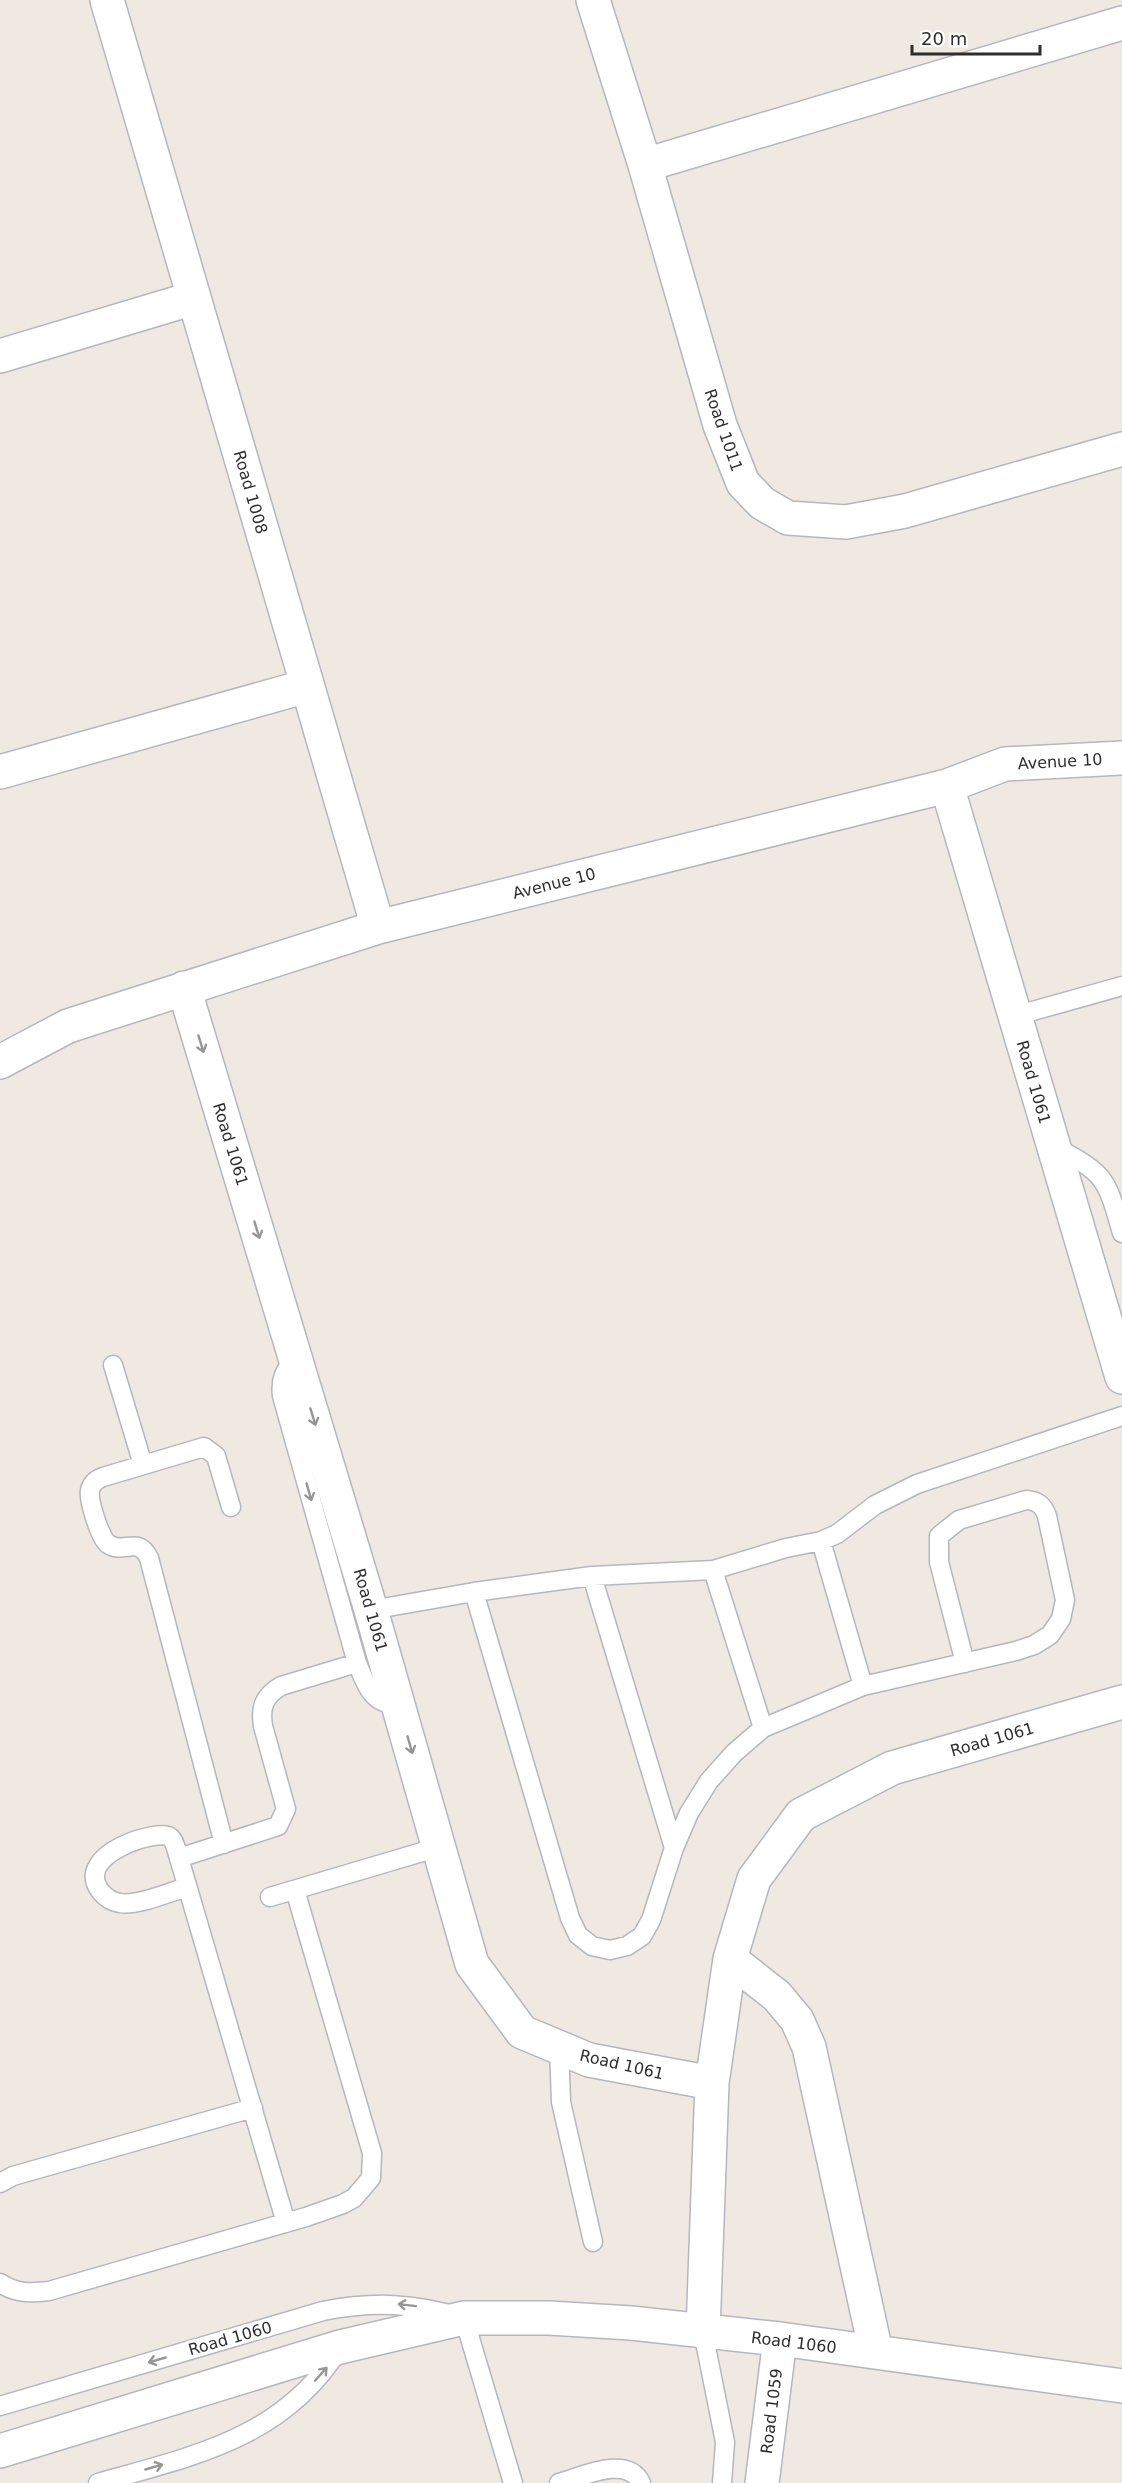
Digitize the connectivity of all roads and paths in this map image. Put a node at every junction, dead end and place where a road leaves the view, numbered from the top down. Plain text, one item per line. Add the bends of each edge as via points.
1 (106, 0) edge
2 (593, 0) edge
3 (1122, 22) edge
4 (645, 165) junction
5 (194, 298) junction
6 (0, 356) edge
7 (1122, 449) edge
8 (307, 686) junction
9 (1122, 758) edge
10 (0, 772) edge
11 (947, 786) junction
12 (378, 927) junction
13 (1122, 986) edge
14 (184, 988) junction
15 (1015, 1016) junction
16 (0, 1062) edge
17 (1052, 1145) junction
18 (1122, 1233) edge
19 (296, 1358) junction
20 (113, 1365) dead end
21 (1122, 1377) edge
22 (1122, 1416) edge
23 (143, 1465) junction
24 (231, 1507) dead end
25 (821, 1541) junction
26 (713, 1570) junction
27 (592, 1576) junction
28 (474, 1592) junction
29 (371, 1610) junction
30 (357, 1663) junction
31 (965, 1663) junction
32 (863, 1686) junction
33 (1122, 1702) edge
34 (398, 1705) junction
35 (763, 1728) junction
36 (224, 1844) junction
37 (439, 1847) junction
38 (674, 1848) junction
39 (179, 1858) junction
40 (187, 1887) junction
41 (296, 1890) junction
42 (270, 1897) dead end
43 (730, 1959) junction
44 (559, 2047) junction
45 (712, 2083) junction
46 (252, 2108) junction
47 (0, 2182) edge
48 (286, 2223) junction
49 (593, 2242) dead end
50 (0, 2283) edge
51 (464, 2318) junction
52 (703, 2332) junction
53 (780, 2339) junction
54 (340, 2347) junction
55 (876, 2352) junction
56 (1122, 2386) edge
57 (0, 2406) edge
58 (0, 2451) edge
59 (98, 2483) edge
60 (513, 2483) edge
61 (559, 2483) edge
62 (641, 2483) edge
63 (722, 2483) edge
64 (762, 2483) edge

1 - 5 street, Road 1008
2 - 4 street, Road 1011
3 - 4 street
4 - 7 street, Road 1011 via 720,425 743,483 762,503 789,518 846,522 904,512
5 - 6 street
5 - 8 street, Road 1008
8 - 10 street
8 - 12 street, Road 1008
9 - 11 street, Avenue 10 via 1005,764
11 - 12 street, Avenue 10
11 - 15 street, Road 1061
12 - 14 street, Avenue 10
13 - 15 lane
14 - 16 street, Avenue 10 via 68,1026
14 -> 19 street, Road 1061
15 - 17 street, Road 1061
17 - 18 lane via 1082,1161 1102,1178
17 - 21 street, Road 1061
19 -> 29 street, Road 1061
19 -> 30 lane via 283,1376 282,1396
20 - 23 lane
22 - 25 lane via 917,1484 875,1505 837,1534
23 - 24 lane via 197,1448 211,1450
23 - 36 lane via 98,1479 90,1491 91,1500 101,1537 107,1543 115,1547 137,1546 150,1558
25 - 26 lane
25 - 32 lane
26 - 27 lane
26 - 35 lane
27 - 28 lane
27 - 38 lane
28 - 29 lane
28 - 38 lane via 578,1935 592,1946 610,1950 627,1946 642,1936
29 - 34 street, Road 1061
30 - 34 lane via 368,1690 389,1704
30 - 36 lane via 281,1686 265,1700 262,1726 286,1809 283,1819 271,1830
31 - 31 lane via 1034,1645 1050,1635 1061,1619 1065,1600 1062,1581 1047,1516 1036,1501 1026,1500 959,1520 939,1536 939,1562
31 - 32 lane
32 - 35 lane
33 - 43 street, Road 1061 via 892,1768 801,1815 754,1879
34 -> 37 street, Road 1061
35 - 38 lane via 709,1781
36 - 39 lane
37 - 41 lane
37 - 44 street, Road 1061 via 472,1964 522,2032
39 - 40 lane
39 - 40 lane via 168,1835 118,1847 106,1853 98,1864 99,1889 120,1904
40 - 46 lane
41 - 42 lane
41 - 48 lane via 373,2166 364,2190 354,2198
43 - 45 street, Road 1061
43 - 55 street via 777,1996 797,2020 809,2048
44 - 45 street, Road 1061 via 589,2060
44 - 49 lane via 561,2103
45 - 52 street, Road 1061
46 - 47 lane
46 - 48 lane
48 - 50 lane via 49,2291 28,2293
51 - 52 street, Road 1060 via 549,2318
51 - 54 street, Road 1060
51 -> 57 lane, Road 1060 via 429,2308 393,2304 323,2311
51 - 60 lane
52 - 53 street, Road 1060
52 - 63 lane, Road 1061 via 725,2442
53 - 55 street, Road 1060
53 - 64 street, Road 1059
54 - 58 street, Road 1060
59 -> 54 lane via 201,2454 271,2421 301,2396
55 - 56 street, Road 1060
61 - 62 lane via 620,2467 631,2471

